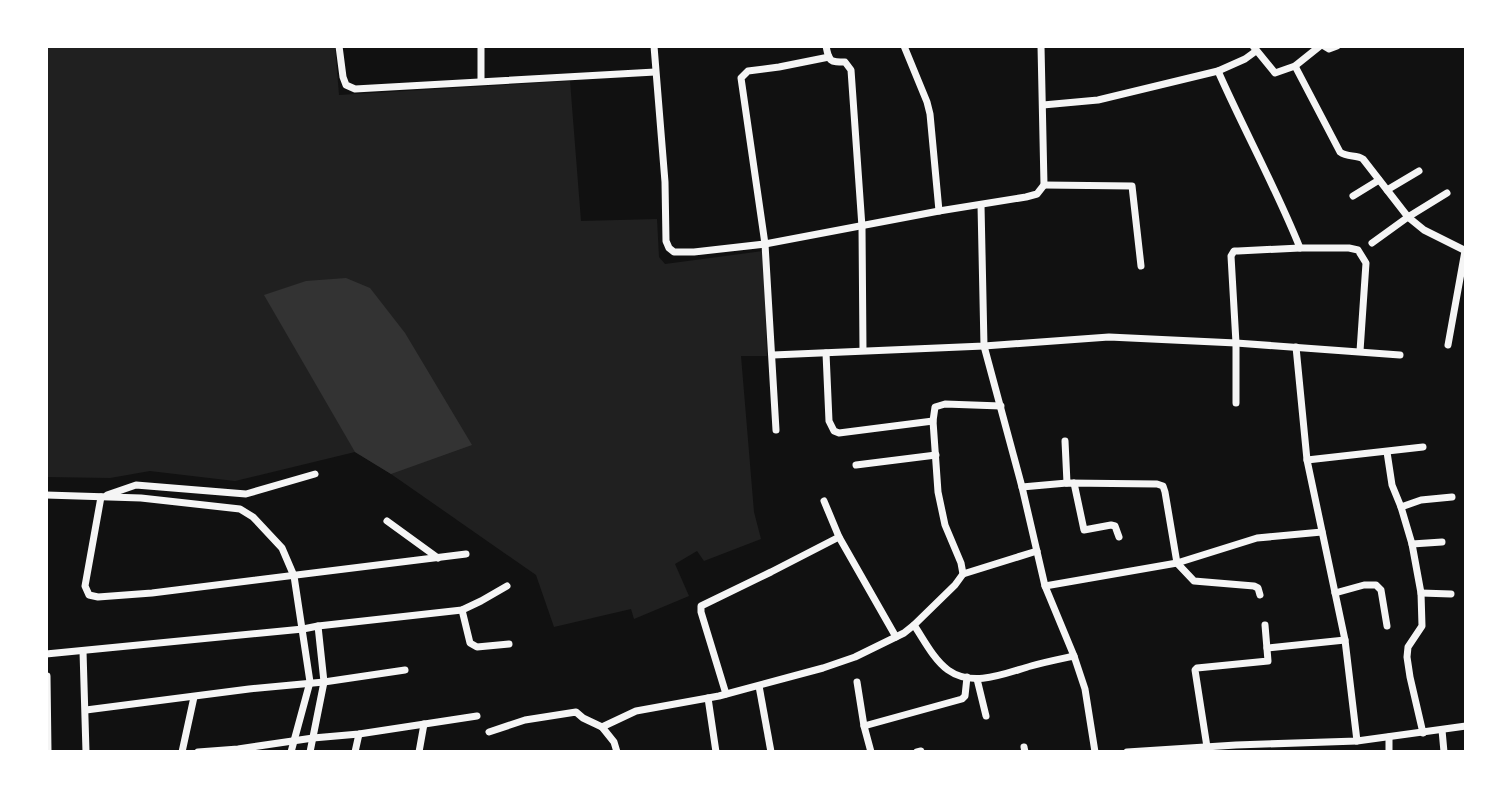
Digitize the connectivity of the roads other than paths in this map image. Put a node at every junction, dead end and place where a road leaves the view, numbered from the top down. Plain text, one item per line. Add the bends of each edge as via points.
1 (339, 46) edge
2 (481, 46) edge
3 (654, 46) edge
4 (826, 46) edge
5 (904, 46) edge
6 (1041, 46) edge
7 (1322, 46) edge
8 (1337, 46) edge
9 (1255, 49) edge
10 (829, 57) junction
11 (1295, 66) junction
12 (1218, 71) junction
13 (655, 72) junction
14 (481, 81) junction
15 (1043, 105) junction
16 (1419, 171) dead end
17 (1379, 180) junction
18 (1044, 185) junction
19 (1387, 190) junction
20 (1447, 193) dead end
21 (1353, 196) dead end
22 (981, 205) junction
23 (939, 211) junction
24 (1408, 217) junction
25 (862, 227) junction
26 (1372, 243) dead end
27 (765, 244) junction
28 (1300, 248) junction
29 (1466, 251) edge
30 (1141, 266) dead end
31 (1236, 343) junction
32 (1448, 345) dead end
33 (984, 346) junction
34 (1296, 347) junction
35 (863, 350) junction
36 (1360, 351) junction
37 (826, 353) junction
38 (773, 355) junction
39 (1400, 355) dead end
40 (1236, 403) dead end
41 (1001, 406) junction
42 (933, 421) junction
43 (776, 430) dead end
44 (1065, 441) dead end
45 (1423, 447) dead end
46 (1387, 452) junction
47 (936, 455) junction
48 (1307, 460) junction
49 (856, 465) dead end
50 (315, 474) dead end
51 (1071, 483) junction
52 (1022, 487) junction
53 (46, 495) edge
54 (101, 497) junction
55 (1452, 497) dead end
56 (824, 501) dead end
57 (1401, 507) junction
58 (387, 521) dead end
59 (1322, 532) junction
60 (839, 537) junction
61 (1119, 537) dead end
62 (1442, 542) dead end
63 (1412, 544) junction
64 (1037, 551) junction
65 (466, 554) dead end
66 (438, 558) junction
67 (1177, 563) junction
68 (963, 574) junction
69 (294, 576) junction
70 (507, 586) dead end
71 (1045, 586) junction
72 (1335, 593) junction
73 (1421, 593) junction
74 (1451, 594) dead end
75 (1260, 595) dead end
76 (462, 610) junction
77 (914, 625) junction
78 (1265, 625) dead end
79 (318, 626) junction
80 (1387, 626) dead end
81 (303, 629) junction
82 (896, 637) junction
83 (1345, 640) junction
84 (509, 644) dead end
85 (1267, 648) junction
86 (83, 651) junction
87 (46, 654) edge
88 (1074, 656) junction
89 (405, 670) dead end
90 (47, 676) edge
91 (967, 677) junction
92 (977, 679) junction
93 (310, 682) junction
94 (324, 682) junction
95 (857, 682) dead end
96 (759, 686) junction
97 (723, 695) junction
98 (194, 697) junction
99 (708, 698) junction
100 (86, 710) junction
101 (477, 716) dead end
102 (986, 716) dead end
103 (424, 724) junction
104 (864, 726) junction
105 (1466, 726) edge
106 (602, 727) junction
107 (1442, 730) junction
108 (489, 732) dead end
109 (1423, 733) junction
110 (359, 734) junction
111 (1389, 737) junction
112 (313, 738) junction
113 (294, 740) junction
114 (1357, 741) junction
115 (1207, 747) junction
116 (238, 750) edge
117 (48, 752) edge
118 (86, 752) edge
119 (182, 752) edge
120 (198, 752) edge
121 (291, 752) edge
122 (310, 752) edge
123 (355, 752) edge
124 (419, 752) edge
125 (617, 752) edge
126 (716, 752) edge
127 (771, 752) edge
128 (871, 752) edge
129 (1095, 752) edge
130 (1127, 752) edge
131 (1389, 752) edge
132 (1444, 752) edge

1 - 14 street via 343,77 355,89
2 - 14 street
3 - 13 street
4 - 10 street
5 - 23 street via 930,114
6 - 15 street
7 - 8 street
7 - 11 street
9 - 11 street via 1273,73
9 - 12 street
10 - 25 street via 851,70
10 - 27 street via 748,71 741,78
11 - 17 street via 1340,152 1360,157
12 - 15 street via 1098,100
12 - 28 street
13 - 14 street
13 - 27 street via 669,248 694,252
15 - 18 street
16 - 19 street
17 - 19 street
17 - 21 street
18 - 22 street via 1037,194
18 - 30 street via 1132,186
19 - 24 street
20 - 24 street
22 - 23 street
22 - 33 street
23 - 25 street
24 - 26 street
24 - 29 street
25 - 27 street
25 - 35 street
27 - 38 street
28 - 31 street via 1232,253
28 - 36 street via 1349,248 1362,256 1366,263
29 - 32 street
31 - 33 street via 1109,337
31 - 34 street
31 - 40 street
33 - 35 street
33 - 41 street
34 - 36 street
34 - 48 street
35 - 37 street
36 - 39 street
37 - 38 street
37 - 42 street via 834,431
38 - 43 street
41 - 42 street via 939,405
41 - 52 street
42 - 47 street
44 - 51 street
45 - 46 street
46 - 48 street
46 - 57 street
47 - 49 street
47 - 68 street via 945,525
48 - 59 street
50 - 54 street via 246,494 136,485
51 - 52 street
51 - 61 street via 1084,530 1111,525
51 - 67 street via 1163,486
52 - 64 street
53 - 54 street
54 - 69 street via 240,509 282,548
54 - 69 street via 85,586 89,595
55 - 57 street
56 - 60 street
57 - 63 street
58 - 66 street
59 - 67 street via 1257,538
59 - 72 street
60 - 82 street
60 - 97 street via 701,606
62 - 63 street
63 - 73 street
64 - 68 street
64 - 71 street
65 - 66 street
66 - 69 street
67 - 71 street
67 - 75 street via 1194,581 1254,586
68 - 77 street
69 - 81 street
70 - 76 street
71 - 88 street
72 - 80 street via 1364,585 1380,587
72 - 83 street
73 - 74 street
73 - 109 street via 1422,626 1407,657
76 - 79 street
76 - 84 street via 473,646
77 - 82 street
77 - 91 street via 947,670
78 - 85 street
79 - 81 street
79 - 94 street
81 - 86 street
81 - 93 street
82 - 96 street via 855,657
83 - 85 street
83 - 114 street
85 - 115 street via 1266,661 1195,670
86 - 87 street
86 - 100 street
88 - 92 street
88 - 129 street
89 - 94 street
90 - 117 street
91 - 92 street
91 - 104 street via 962,699
92 - 102 street
93 - 94 street
93 - 98 street
93 - 113 street
94 - 112 street
95 - 104 street
96 - 97 street
96 - 127 street
97 - 99 street
98 - 100 street
98 - 119 street
99 - 106 street via 636,711
99 - 126 street
100 - 118 street
101 - 103 street
103 - 110 street
103 - 124 street
104 - 128 street
105 - 107 street
106 - 108 street via 576,712
106 - 125 street
107 - 109 street
107 - 132 street
109 - 111 street
110 - 112 street
110 - 123 street
111 - 114 street
111 - 131 street
112 - 113 street
112 - 122 street
113 - 116 street
113 - 121 street
114 - 115 street
115 - 130 street
116 - 120 street

